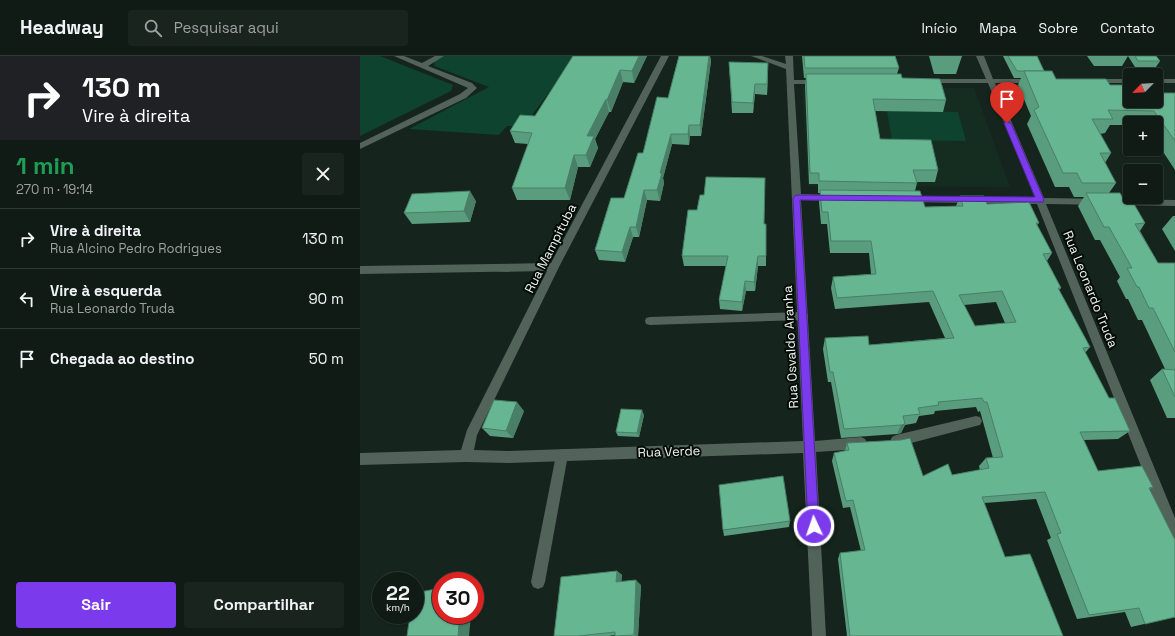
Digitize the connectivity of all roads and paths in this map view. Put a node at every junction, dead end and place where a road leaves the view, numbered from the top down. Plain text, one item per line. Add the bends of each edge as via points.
1 (398, 56) edge
2 (440, 56) edge
3 (665, 56) edge
4 (755, 56) edge
5 (789, 56) edge
6 (980, 56) edge
7 (422, 66) junction
8 (790, 68) junction
9 (989, 80) junction
10 (918, 81) edge
11 (1044, 81) edge
12 (1083, 81) edge
13 (1123, 81) edge
14 (1163, 81) edge
15 (1175, 81) edge
16 (790, 82) junction
17 (830, 82) edge
18 (360, 146) edge
19 (796, 198) junction
20 (844, 198) edge
21 (899, 198) edge
22 (1040, 200) junction
23 (1175, 202) edge
24 (554, 267) junction
25 (360, 270) edge
26 (803, 316) junction
27 (650, 322) dead end
28 (976, 422) dead end
29 (810, 446) junction
30 (562, 455) junction
31 (466, 456) junction
32 (360, 459) edge
33 (1175, 534) edge
34 (538, 582) dead end
35 (819, 636) edge

1 - 7 street
2 - 7 street
3 - 24 street, Rua Mampituba
4 - 8 street
5 - 8 street, Rua Osvaldo Aranha
6 - 9 street, Rua Leonardo Truda
7 - 18 street via 473,88 463,96
8 - 16 street, Rua Osvaldo Aranha
9 - 10 street
9 - 11 street
9 - 22 street, Rua Leonardo Truda
12 - 13 street
14 - 15 street
16 - 17 street
16 - 19 street, Rua Osvaldo Aranha
19 - 20 street
19 - 26 street, Rua Osvaldo Aranha
21 - 22 street
22 - 23 street
22 - 33 street, Rua Leonardo Truda
24 - 25 street
24 - 31 street, Rua Mampituba via 471,434
26 - 27 street
26 - 29 street, Rua Osvaldo Aranha
28 - 29 street, Rua Verde via 897,441
29 - 30 street, Rua Verde
29 - 35 street, Rua Osvaldo Aranha
30 - 31 street, Rua Verde
30 - 34 street
31 - 32 street, Rua Verde

